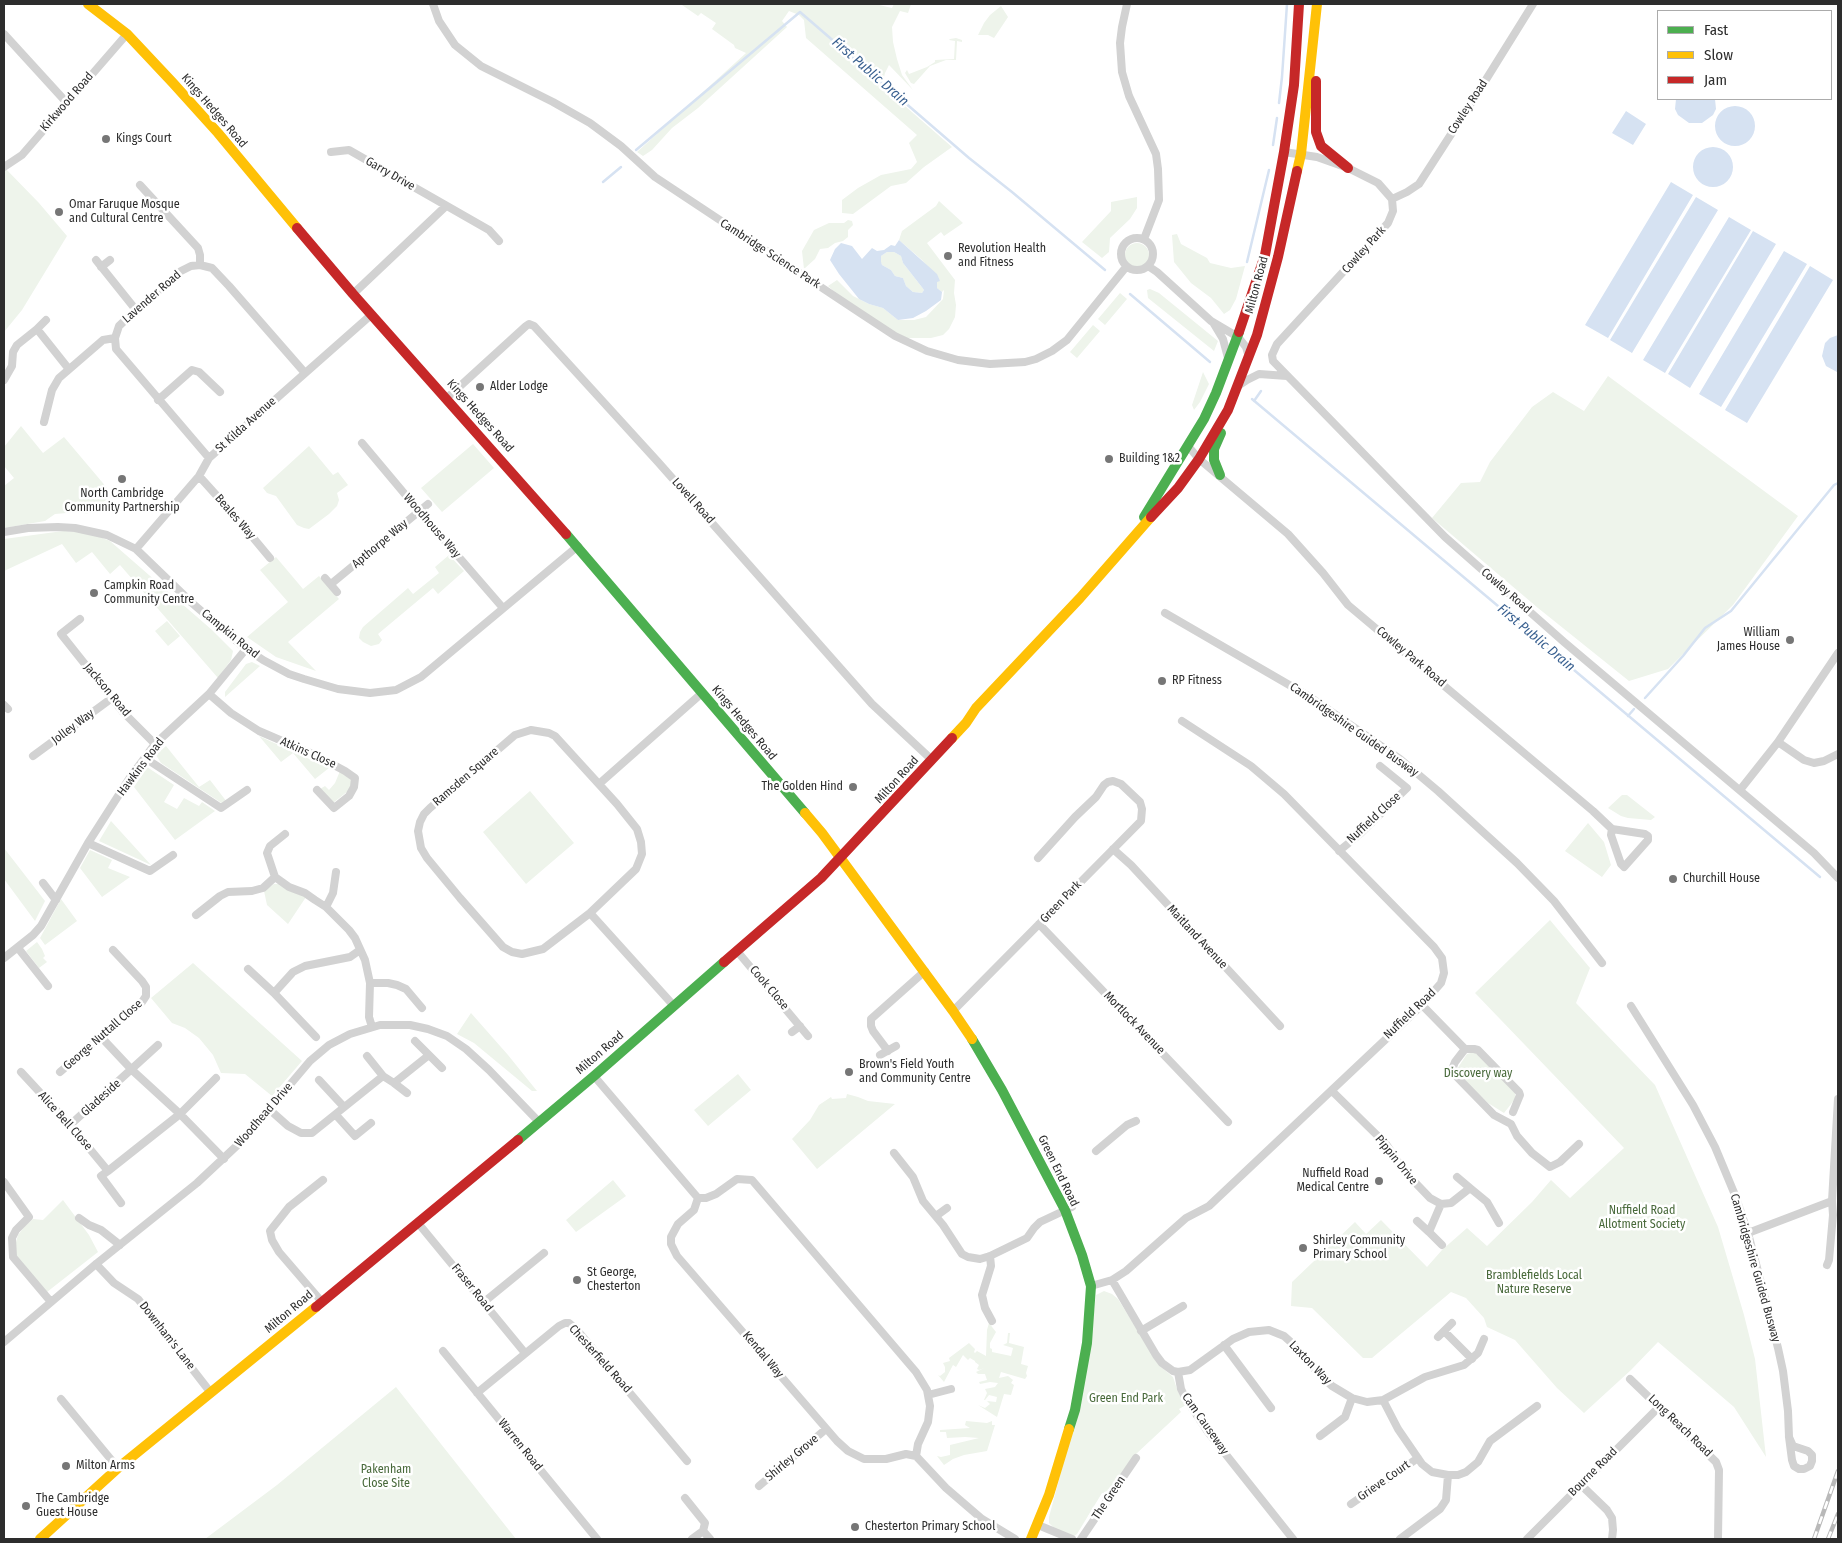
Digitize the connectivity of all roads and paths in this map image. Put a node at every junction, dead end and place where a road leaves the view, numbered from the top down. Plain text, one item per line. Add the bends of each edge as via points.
1 (88, 4) edge
2 (433, 4) edge
3 (1127, 4) edge
4 (1299, 4) edge
5 (1317, 4) edge
6 (1533, 4) edge
7 (1316, 24) junction
8 (4, 34) edge
9 (127, 34) junction
10 (67, 103) junction
11 (330, 152) dead end
12 (1284, 152) junction
13 (1301, 154) junction
14 (4, 167) edge
15 (1348, 168) junction
16 (140, 185) dead end
17 (1392, 199) junction
18 (446, 206) junction
19 (1144, 239) junction
20 (499, 241) dead end
21 (1278, 257) junction
22 (96, 260) dead end
23 (110, 260) dead end
24 (200, 265) junction
25 (1148, 266) junction
26 (102, 267) junction
27 (1126, 267) junction
28 (353, 294) junction
29 (136, 310) junction
30 (371, 314) junction
31 (46, 320) dead end
32 (1214, 324) junction
33 (37, 328) junction
34 (1238, 337) junction
35 (115, 338) junction
36 (1249, 357) junction
37 (1228, 363) junction
38 (1276, 364) joint
39 (68, 368) junction
40 (305, 374) junction
41 (1287, 376) junction
42 (4, 380) edge
43 (1238, 386) junction
44 (220, 392) dead end
45 (446, 398) junction
46 (158, 400) junction
47 (1228, 410) junction
48 (44, 422) dead end
49 (362, 443) dead end
50 (1188, 446) junction
51 (209, 458) junction
52 (1199, 459) junction
53 (1210, 467) junction
54 (1189, 472) junction
55 (1220, 475) junction
56 (199, 476) junction
57 (1155, 500) junction
58 (428, 504) dead end
59 (419, 511) junction
60 (4, 532) edge
61 (1132, 538) junction
62 (578, 546) junction
63 (136, 549) junction
64 (270, 558) dead end
65 (325, 578) dead end
66 (331, 584) junction
67 (337, 592) dead end
68 (503, 608) junction
69 (1165, 613) dead end
70 (80, 619) dead end
71 (246, 649) junction
72 (1838, 653) edge
73 (702, 693) junction
74 (209, 694) junction
75 (112, 698) junction
76 (1182, 721) dead end
77 (1778, 742) junction
78 (155, 744) junction
79 (1838, 754) edge
80 (34, 756) dead end
81 (145, 758) junction
82 (932, 760) junction
83 (1380, 766) dead end
84 (599, 784) junction
85 (247, 790) dead end
86 (317, 790) dead end
87 (1740, 790) junction
88 (1612, 829) junction
89 (285, 834) dead end
90 (88, 843) junction
91 (1113, 849) junction
92 (1339, 851) junction
93 (173, 855) dead end
94 (840, 858) junction
95 (1038, 858) dead end
96 (336, 872) dead end
97 (275, 877) junction
98 (1838, 878) edge
99 (43, 882) dead end
100 (56, 900) junction
101 (326, 907) junction
102 (590, 913) junction
103 (196, 915) dead end
104 (1039, 924) junction
105 (18, 948) junction
106 (113, 950) dead end
107 (360, 950) junction
108 (737, 951) junction
109 (4, 958) edge
110 (1602, 963) dead end
111 (248, 969) dead end
112 (924, 971) junction
113 (370, 983) junction
114 (48, 986) dead end
115 (274, 993) junction
116 (1422, 1005) junction
117 (674, 1006) junction
118 (1631, 1006) dead end
119 (422, 1008) dead end
120 (954, 1011) junction
121 (800, 1026) junction
122 (1280, 1026) dead end
123 (372, 1027) junction
124 (792, 1032) dead end
125 (316, 1036) dead end
126 (808, 1036) dead end
127 (101, 1037) junction
128 (415, 1041) dead end
129 (158, 1045) dead end
130 (896, 1046) dead end
131 (1465, 1049) junction
132 (429, 1055) junction
133 (367, 1056) dead end
134 (442, 1068) dead end
135 (132, 1070) junction
136 (21, 1072) dead end
137 (60, 1072) dead end
138 (383, 1076) junction
139 (594, 1076) junction
140 (216, 1078) dead end
141 (319, 1080) dead end
142 (394, 1083) junction
143 (1332, 1091) junction
144 (407, 1093) dead end
145 (1520, 1095) junction
146 (1529, 1096) dead end
147 (1838, 1099) edge
148 (344, 1107) junction
149 (270, 1110) junction
150 (1513, 1112) dead end
151 (180, 1114) junction
152 (336, 1115) junction
153 (1136, 1121) dead end
154 (539, 1122) junction
155 (1228, 1122) dead end
156 (371, 1123) dead end
157 (70, 1125) junction
158 (1579, 1144) dead end
159 (1096, 1150) dead end
160 (894, 1153) dead end
161 (224, 1159) junction
162 (1550, 1167) junction
163 (108, 1171) junction
164 (1457, 1177) dead end
165 (1549, 1177) dead end
166 (323, 1180) dead end
167 (4, 1182) edge
168 (1470, 1188) junction
169 (698, 1198) junction
170 (1832, 1201) junction
171 (121, 1203) dead end
172 (1441, 1204) junction
173 (947, 1208) dead end
174 (1068, 1209) junction
175 (936, 1216) junction
176 (79, 1218) dead end
177 (1417, 1221) dead end
178 (418, 1223) junction
179 (1499, 1223) dead end
180 (1429, 1232) junction
181 (1748, 1233) junction
182 (120, 1245) junction
183 (1442, 1245) dead end
184 (544, 1253) dead end
185 (990, 1256) junction
186 (96, 1264) junction
187 (1827, 1265) dead end
188 (1112, 1280) junction
189 (1091, 1286) junction
190 (51, 1302) junction
191 (322, 1302) junction
192 (484, 1302) junction
193 (1183, 1306) dead end
194 (985, 1308) junction
195 (976, 1312) dead end
196 (992, 1321) dead end
197 (1452, 1323) dead end
198 (1141, 1331) junction
199 (1444, 1331) junction
200 (1438, 1337) dead end
201 (1484, 1339) dead end
202 (4, 1342) edge
203 (1224, 1345) junction
204 (443, 1351) dead end
205 (525, 1353) junction
206 (1472, 1359) junction
207 (1178, 1372) junction
208 (1630, 1379) dead end
209 (951, 1389) dead end
210 (210, 1393) junction
211 (477, 1393) junction
212 (928, 1395) junction
213 (1352, 1398) junction
214 (61, 1399) dead end
215 (1383, 1400) junction
216 (1537, 1406) dead end
217 (1660, 1406) junction
218 (1271, 1408) dead end
219 (826, 1429) junction
220 (1320, 1436) dead end
221 (1789, 1436) junction
222 (1802, 1449) junction
223 (916, 1456) junction
224 (1136, 1458) dead end
225 (1418, 1458) junction
226 (1792, 1460) junction
227 (687, 1461) dead end
228 (118, 1468) junction
229 (1448, 1475) junction
230 (1580, 1484) junction
231 (759, 1486) dead end
232 (685, 1498) dead end
233 (1351, 1504) dead end
234 (1038, 1525) junction
235 (703, 1531) junction
236 (40, 1539) edge
237 (597, 1539) edge
238 (692, 1539) edge
239 (710, 1539) edge
240 (1015, 1539) edge
241 (1031, 1539) edge
242 (1072, 1539) edge
243 (1081, 1539) edge
244 (1293, 1539) edge
245 (1400, 1539) edge
246 (1527, 1539) edge
247 (1612, 1539) edge
248 (1718, 1539) edge

1 - 9 main road, Kings Hedges Road
2 - 27 street, Cambridge Science Park via 439,21 455,45 481,66 590,123 655,177 888,331 927,351 958,360 990,364 1036,359 1067,340
3 - 19 street via 1121,35 1122,72 1129,96 1156,154 1158,169 1159,200
4 - 12 main road, Milton Road via 1294,85
5 - 7 main road, Milton Road
6 - 17 street, Cowley Road via 1419,184
7 - 13 main road, Milton Road
7 - 15 main road via 1316,132 1321,146
8 - 10 street
9 - 10 street, Kirkwood Road
9 - 28 main road, Kings Hedges Road via 218,134
10 - 14 street, Kirkwood Road via 22,155
11 - 18 street, Garry Drive via 349,150
12 - 13 street
12 - 34 main road, Milton Road via 1265,255
13 - 15 street
13 - 21 main road, Milton Road
15 - 17 street via 1378,183
16 - 24 street via 198,248
17 - 38 street, Cowley Park via 1393,211 1388,223 1277,344 1272,354
18 - 20 street, Garry Drive via 489,230
18 - 28 street
19 - 25 street via 1154,252
19 - 27 street via 1134,238 1125,243 1121,253
21 - 34 main road via 1253,323
21 - 36 main road, Milton Road
22 - 26 street
23 - 26 street
24 - 29 street, Lavender Road via 181,272
24 - 40 street via 212,268
25 - 27 street via 1139,271
25 - 32 street
26 - 29 street
28 - 30 main road, Kings Hedges Road
29 - 35 street, Lavender Road via 119,326
30 - 40 street, St Kilda Avenue
30 - 45 main road, Kings Hedges Road
31 - 33 street
32 - 34 street
32 - 37 street via 1223,339
33 - 39 street
33 - 42 street via 13,352 12,366
34 - 36 street
34 - 37 main road, Milton Road
35 - 39 street via 103,340
35 - 46 street via 116,349
36 - 43 main road, Milton Road
37 - 50 main road, Milton Road
38 - 41 street, Cowley Road
39 - 48 street via 52,390
40 - 51 street, St Kilda Avenue
41 - 43 street via 1259,374
41 - 87 street, Cowley Road via 1445,537
43 - 47 main road, Milton Road
44 - 46 street via 199,372 192,370
45 - 62 main road, Kings Hedges Road
45 - 82 street, Lovell Road via 526,326 534,326 872,704
46 - 51 street
47 - 52 main road, Milton Road
47 - 55 main road via 1214,449
49 - 59 street, Woodhouse Way
50 - 52 street, Cowley Park Road
50 - 57 main road, Milton Road
51 - 56 street, St Kilda Avenue
52 - 53 street, Cowley Park Road
52 - 54 main road, Milton Road
52 - 57 main road via 1187,462 1166,491
53 - 54 street
53 - 55 street, Cowley Park Road
54 - 61 main road, Milton Road
55 - 88 street, Cowley Park Road via 1288,534 1348,605
56 - 63 street, St Kilda Avenue
56 - 64 street, Beales Way
57 - 61 main road, Milton Road
58 - 59 street, Apthorpe Way
59 - 66 street, Apthorpe Way
59 - 68 street, Woodhouse Way
60 - 63 street, Campkin Road via 28,528 75,528 107,535
61 - 82 main road, Milton Road
62 - 68 street, Campkin Road
62 - 73 main road, Kings Hedges Road
63 - 71 street, Campkin Road
65 - 66 street
66 - 67 street
68 - 71 street, Campkin Road via 421,677 396,690 370,693 335,688 289,674
69 - 110 street, Cambridgeshire Guided Busway via 1310,697 1400,759 1517,863 1554,901
70 - 75 street, Jackson Road via 61,634
71 - 74 street, Hawkins Road
72 - 77 street
73 - 84 street
73 - 94 main road, Kings Hedges Road
74 - 78 street, Hawkins Road
74 - 86 street, Atkins Close via 231,714 259,731 317,756 355,778 349,796 334,808
75 - 78 street, Jackson Road
75 - 80 street, Jolley Way
76 - 92 street, Nuffield Road via 1263,775
77 - 79 street via 1804,760 1824,761
77 - 87 street
78 - 81 street, Hawkins Road
81 - 85 street via 221,808
81 - 90 street, Hawkins Road
82 - 94 main road, Milton Road
83 - 92 street, Nuffield Close via 1407,788
84 - 102 street, Ramsden Square via 637,829 642,854 636,870
84 - 102 street, Ramsden Square via 555,736 540,731 522,732 430,808 424,814 418,831 421,848 427,858 503,947 512,952 530,954 543,950
87 - 98 street, Cowley Road via 1814,852
88 - 88 street via 1648,836 1624,867 1611,834
89 - 97 street via 270,846 267,853
90 - 93 street via 150,871
90 - 100 street, Hawkins Road
91 - 95 street, Green Park via 1142,818 1140,802 1121,784 1113,781 1104,784
91 - 104 street, Green Park
91 - 122 street, Maitland Avenue
92 - 116 street, Nuffield Road via 1442,958 1444,974 1441,983
94 - 108 main road, Milton Road
94 - 112 main road, Green End Road
96 - 101 street via 334,893
97 - 101 street
97 - 103 street via 263,888 228,892
99 - 100 street
100 - 105 street, Hawkins Road via 41,926
101 - 107 street via 349,930
102 - 117 street
104 - 120 street, Green Park
104 - 155 street, Mortlock Avenue
105 - 109 street, Hawkins Road
105 - 114 street
106 - 127 street, George Nuttall Close via 142,981 146,996
107 - 113 street
107 - 115 street via 350,957 305,966 293,972
108 - 117 main road, Milton Road
108 - 121 street, Cook Close
111 - 115 street
112 - 120 main road, Green End Road
112 - 130 street via 871,1019 870,1024 884,1053
113 - 119 street via 388,983 406,989 419,999
113 - 123 street via 369,1017
115 - 125 street
116 - 131 street
116 - 143 street, Nuffield Road
117 - 139 main road, Milton Road
118 - 181 street, Cambridgeshire Guided Busway via 1693,1105 1735,1194
120 - 174 main road, Green End Road
121 - 124 street
121 - 126 street, Cook Close
123 - 149 street, Woodhead Drive via 329,1045 310,1061
123 - 154 street, Woodhead Drive via 410,1025 447,1036 489,1070
127 - 135 street, Gladeside
127 - 137 street, George Nuttall Close
128 - 132 street
129 - 135 street, Gladeside
131 - 145 street via 1478,1050
131 - 162 street via 1453,1067 1456,1076 1494,1116 1511,1124 1524,1145
132 - 134 street
132 - 142 street
133 - 138 street
135 - 151 street, Gladeside
135 - 157 street, Gladeside
136 - 157 street, Alice Bell Close
138 - 142 street
138 - 148 street
139 - 154 main road, Milton Road
139 - 169 street
140 - 151 street
141 - 148 street
142 - 144 street
143 - 172 street, Pippin Drive via 1386,1144 1420,1189
143 - 188 street, Nuffield Road via 1209,1206 1186,1218
145 - 146 street
145 - 150 street
147 - 170 street
148 - 152 street
149 - 152 street via 301,1133 312,1133
149 - 161 street, Woodhead Drive
151 - 161 street, Gladeside
151 - 163 street
152 - 156 street via 355,1136
153 - 159 street
154 - 178 main road, Milton Road
157 - 163 street, Alice Bell Close
158 - 162 street
160 - 175 street via 913,1176 922,1200
161 - 182 street, Woodhead Drive
162 - 165 street
163 - 171 street via 101,1176
164 - 168 street
166 - 191 street via 288,1207 270,1231 279,1252
167 - 190 street via 29,1217 12,1238 13,1257
168 - 172 street via 1454,1202
168 - 179 street via 1486,1202
169 - 212 street via 716,1194 737,1179 752,1180 916,1372
169 - 219 street, Kendal Way via 694,1210 671,1237 677,1256
170 - 181 street
170 - 187 street
172 - 180 street
173 - 175 street
174 - 185 street via 1040,1222 1027,1238
174 - 189 main road, Green End Road
175 - 185 street via 962,1254 975,1259
176 - 182 street
177 - 180 street
178 - 191 main road, Milton Road
178 - 192 street, Fraser Road
180 - 183 street
181 - 221 street, Cambridgeshire Guided Busway via 1783,1372
182 - 186 street, Woodhead Drive
184 - 192 street
185 - 194 street via 982,1295
186 - 190 street, Woodhead Drive
186 - 210 street, Downham's Lane via 114,1283 138,1299
188 - 189 street, Nuffield Road
188 - 198 street
189 - 234 main road, Green End Road via 1087,1343 1075,1410
190 - 202 street, Woodhead Drive
191 - 210 main road, Milton Road
192 - 205 street, Fraser Road
193 - 198 street
194 - 195 street
194 - 196 street
197 - 199 street
198 - 207 street via 1162,1363
199 - 200 street
199 - 206 street
201 - 206 street
203 - 207 street, Laxton Way via 1190,1370
203 - 213 street, Laxton Way via 1249,1332 1276,1332 1293,1344 1332,1386
203 - 218 street
204 - 211 street, Warren Road
205 - 211 street, Chesterfield Road
205 - 227 street, Chesterfield Road via 559,1326 569,1323
206 - 215 street, Laxton Way via 1464,1365 1424,1377
207 - 244 street, Cam Causeway via 1184,1394 1208,1432
208 - 217 street, Long Reach Road
209 - 212 street
210 - 228 main road, Milton Road
211 - 237 street, Warren Road
212 - 223 street via 929,1415
213 - 215 street, Laxton Way via 1367,1402
213 - 220 street via 1345,1417
214 - 228 street
215 - 225 street
216 - 229 street via 1490,1442 1478,1462 1466,1472
217 - 230 street, Bourne Road
217 - 248 street, Long Reach Road via 1716,1462 1719,1470
219 - 223 street, Kendal Way via 848,1451 864,1459 886,1459 906,1454
219 - 231 street, Shirley Grove
221 - 222 street via 1793,1446
221 - 226 street, Cambridgeshire Guided Busway
222 - 226 street via 1797,1450
222 - 226 street via 1812,1455 1810,1466 1799,1469
223 - 240 street via 982,1519
224 - 243 street, The Green
225 - 229 street via 1432,1472
225 - 233 street, Grieve Court
228 - 236 main road, Milton Road
229 - 245 street via 1446,1500 1440,1509
230 - 246 street, Bourne Road
230 - 247 street via 1612,1518
232 - 235 street via 705,1524
234 - 241 main road, Green End Road
234 - 242 street
235 - 238 street
235 - 239 street

